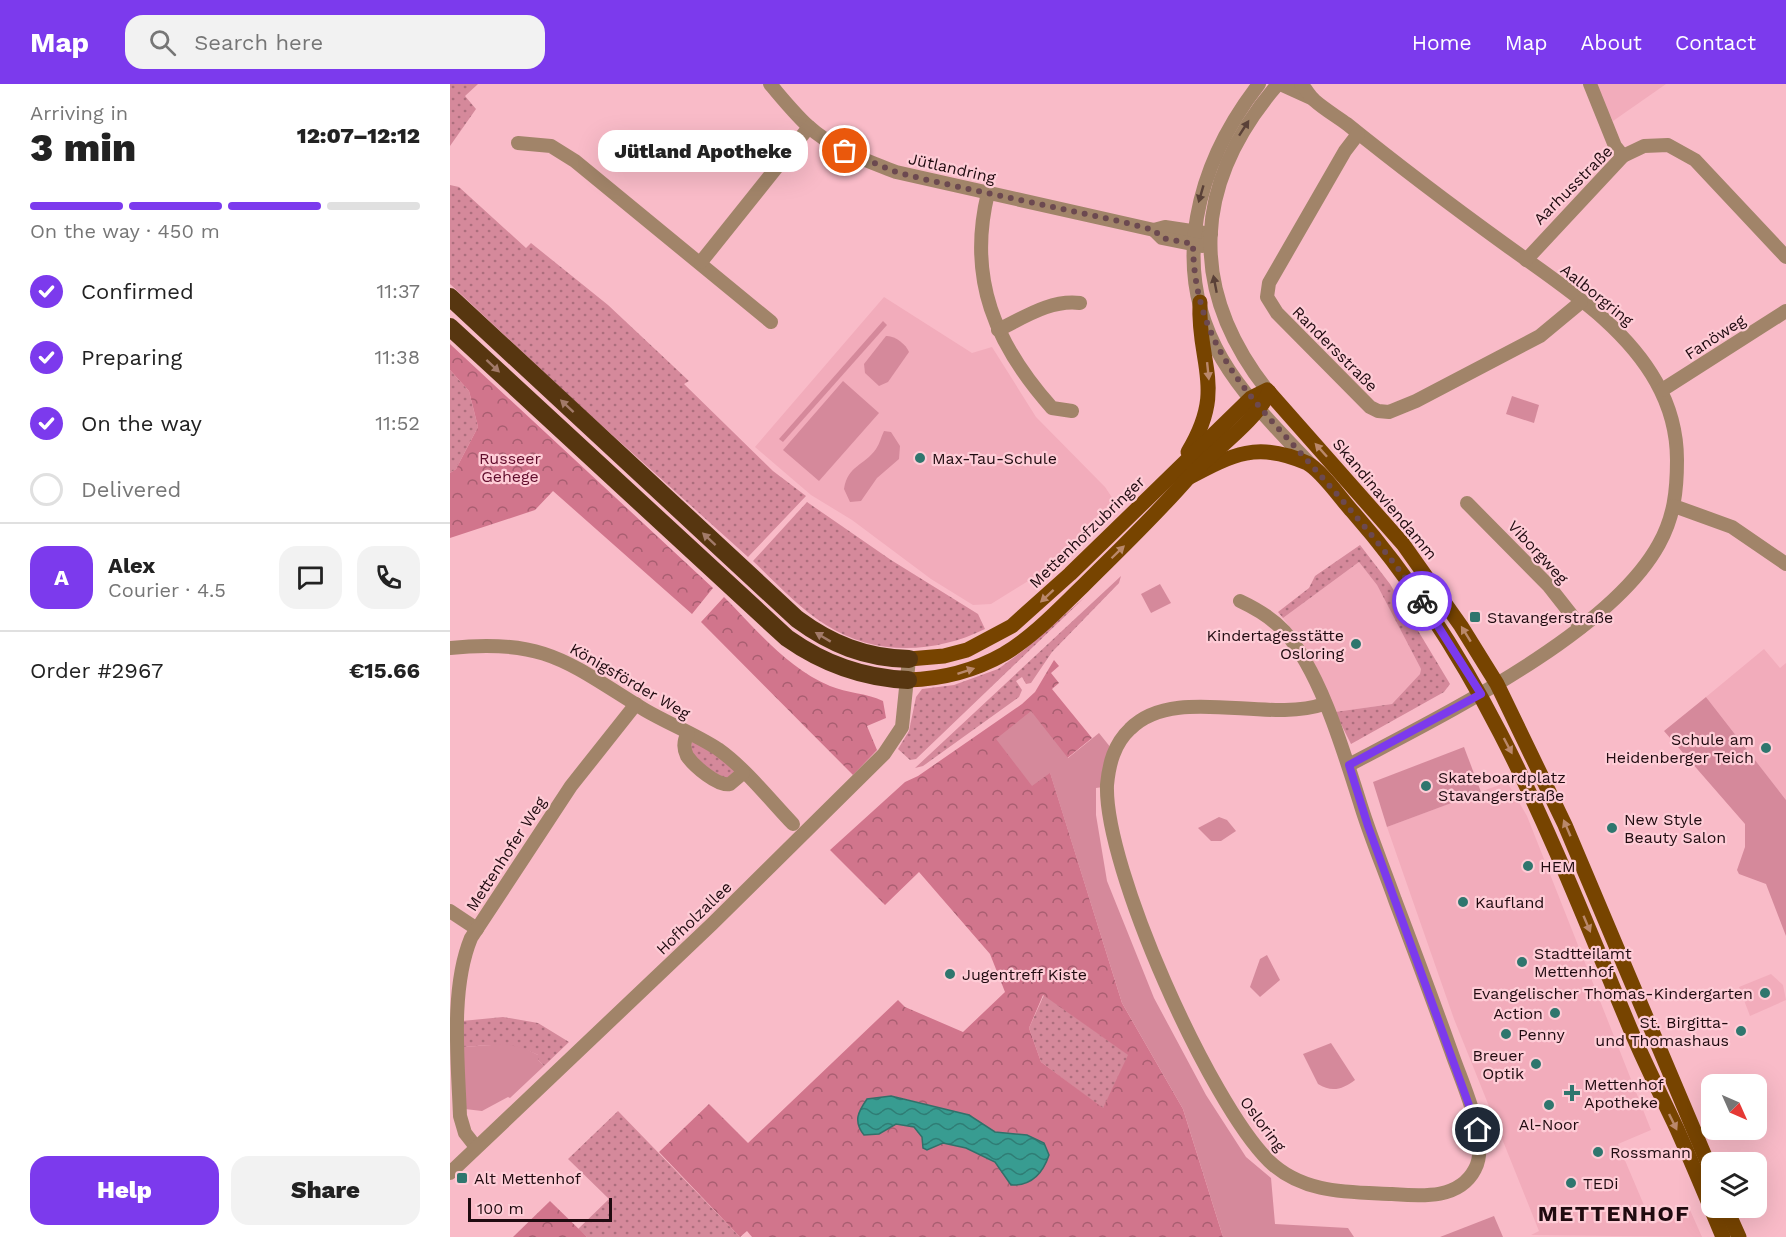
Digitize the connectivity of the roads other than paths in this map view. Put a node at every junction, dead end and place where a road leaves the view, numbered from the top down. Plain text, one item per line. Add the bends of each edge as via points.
1 (770, 84) edge
2 (1259, 84) edge
3 (1279, 84) edge
4 (1301, 84) edge
5 (1590, 84) edge
6 (1313, 99) junction
7 (809, 127) junction
8 (1358, 134) junction
9 (518, 143) dead end
10 (1623, 156) junction
11 (988, 193) junction
12 (1193, 238) junction
13 (1211, 240) junction
14 (1786, 257) edge
15 (1526, 260) junction
16 (701, 262) junction
17 (450, 297) edge
18 (1200, 302) junction
19 (1581, 302) junction
20 (1080, 303) dead end
21 (1786, 311) edge
22 (771, 322) dead end
23 (450, 327) edge
24 (998, 330) junction
25 (1662, 390) junction
26 (1268, 391) junction
27 (1255, 403) junction
28 (1072, 411) dead end
29 (1311, 464) junction
30 (1184, 472) junction
31 (1467, 503) dead end
32 (1674, 506) junction
33 (1786, 564) edge
34 (1240, 601) dead end
35 (1581, 627) junction
36 (450, 648) edge
37 (909, 659) junction
38 (908, 680) junction
39 (1497, 684) junction
40 (1481, 694) junction
41 (636, 704) junction
42 (1324, 704) junction
43 (688, 733) junction
44 (1349, 765) junction
45 (743, 772) junction
46 (793, 824) dead end
47 (450, 910) edge
48 (477, 928) junction
49 (455, 1110) edge
50 (476, 1148) junction
51 (1703, 1152) edge
52 (450, 1173) edge
53 (1730, 1218) edge
54 (1723, 1237) edge
55 (1738, 1237) edge

1 - 7 street, Jütlandring
2 -> 12 street, Skandinaviendamm via 1211,163 1201,191
3 - 6 street, Aalborgring
13 -> 3 street, Skandinaviendamm via 1216,197 1228,159 1248,122
4 - 6 street, Aalborgring
5 - 10 street via 1615,146
6 - 8 street, Aalborgring
7 - 11 street, Jütlandring via 856,157
7 - 16 street
8 - 15 street, Aalborgring
8 - 19 street, Randersstraße via 1266,292 1277,313 1370,407 1389,412 1416,401 1540,336
9 - 16 street via 551,146 575,161
10 - 14 street, Aarhusstraße via 1644,146 1668,145 1684,153
10 - 15 street, Aarhusstraße
11 - 12 street, Jütlandring via 1154,230 1166,227
11 - 24 street via 983,213 981,269
12 - 13 street, Jütlandring
12 - 18 street, Skandinaviendamm
26 -> 13 street, Skandinaviendamm via 1230,333 1215,284
15 - 19 street, Aalborgring
16 - 22 street
37 -> 17 highway via 859,653 827,640 797,619
18 - 27 street, Skandinaviendamm via 1222,358
18 -> 30 main road via 1198,327 1207,361 1209,399
19 - 25 street, Aalborgring via 1629,344
20 - 24 street via 1049,306
21 - 25 street, Fanöweg
23 -> 38 highway via 787,638 830,664 853,672
24 - 28 street via 1013,360 1052,408
25 - 32 street, Aalborgring via 1676,447
26 - 27 main road, Mettenhofzubringer
39 -> 26 main road, Skandinaviendamm via 1403,544
27 - 29 street, Skandinaviendamm
27 - 30 main road, Mettenhofzubringer
29 - 30 main road via 1278,453 1255,451
29 - 40 main road, Skandinaviendamm via 1388,555 1447,637
30 -> 37 main road, Mettenhofzubringer via 1012,626 967,650
38 -> 30 main road, Mettenhofzubringer via 963,672 1016,646 1139,532
31 - 35 street, Viborgweg via 1548,585
32 - 33 street via 1732,526
32 - 35 street, Aalborgring via 1659,544 1642,569
34 - 42 street, Osloring via 1271,618 1286,633 1311,672
35 - 39 street, Aalborgring
36 - 41 street, Königsförder Weg via 501,645 540,651 586,671
37 - 38 street, Hofholzallee
38 - 50 street, Hofholzallee via 902,727 884,754
39 - 40 street
51 -> 39 main road, Skandinaviendamm via 1561,816
40 - 44 street
40 -> 54 main road, Skandinaviendamm via 1538,809
41 - 43 street, Königsförder Weg
41 - 48 street, Mettenhofer Weg via 571,786
42 - 44 street, Osloring
42 - 44 street, Osloring via 1300,710 1181,708 1156,713 1134,725 1118,744 1109,765 1107,795 1117,857 1181,1016 1227,1102 1267,1159 1299,1182 1333,1191 1443,1193 1458,1188 1474,1171 1480,1156 1478,1130
43 - 45 street, Königsförder Weg via 719,750
43 - 45 street, Königsförder Weg via 684,743 688,758 720,784 730,784
45 - 46 street, Königsförder Weg
47 - 48 street
48 - 49 street, Mettenhofer Weg via 462,960 458,984
49 - 50 street, Mettenhofer Weg
50 - 52 street, Hofholzallee
53 - 55 main road

